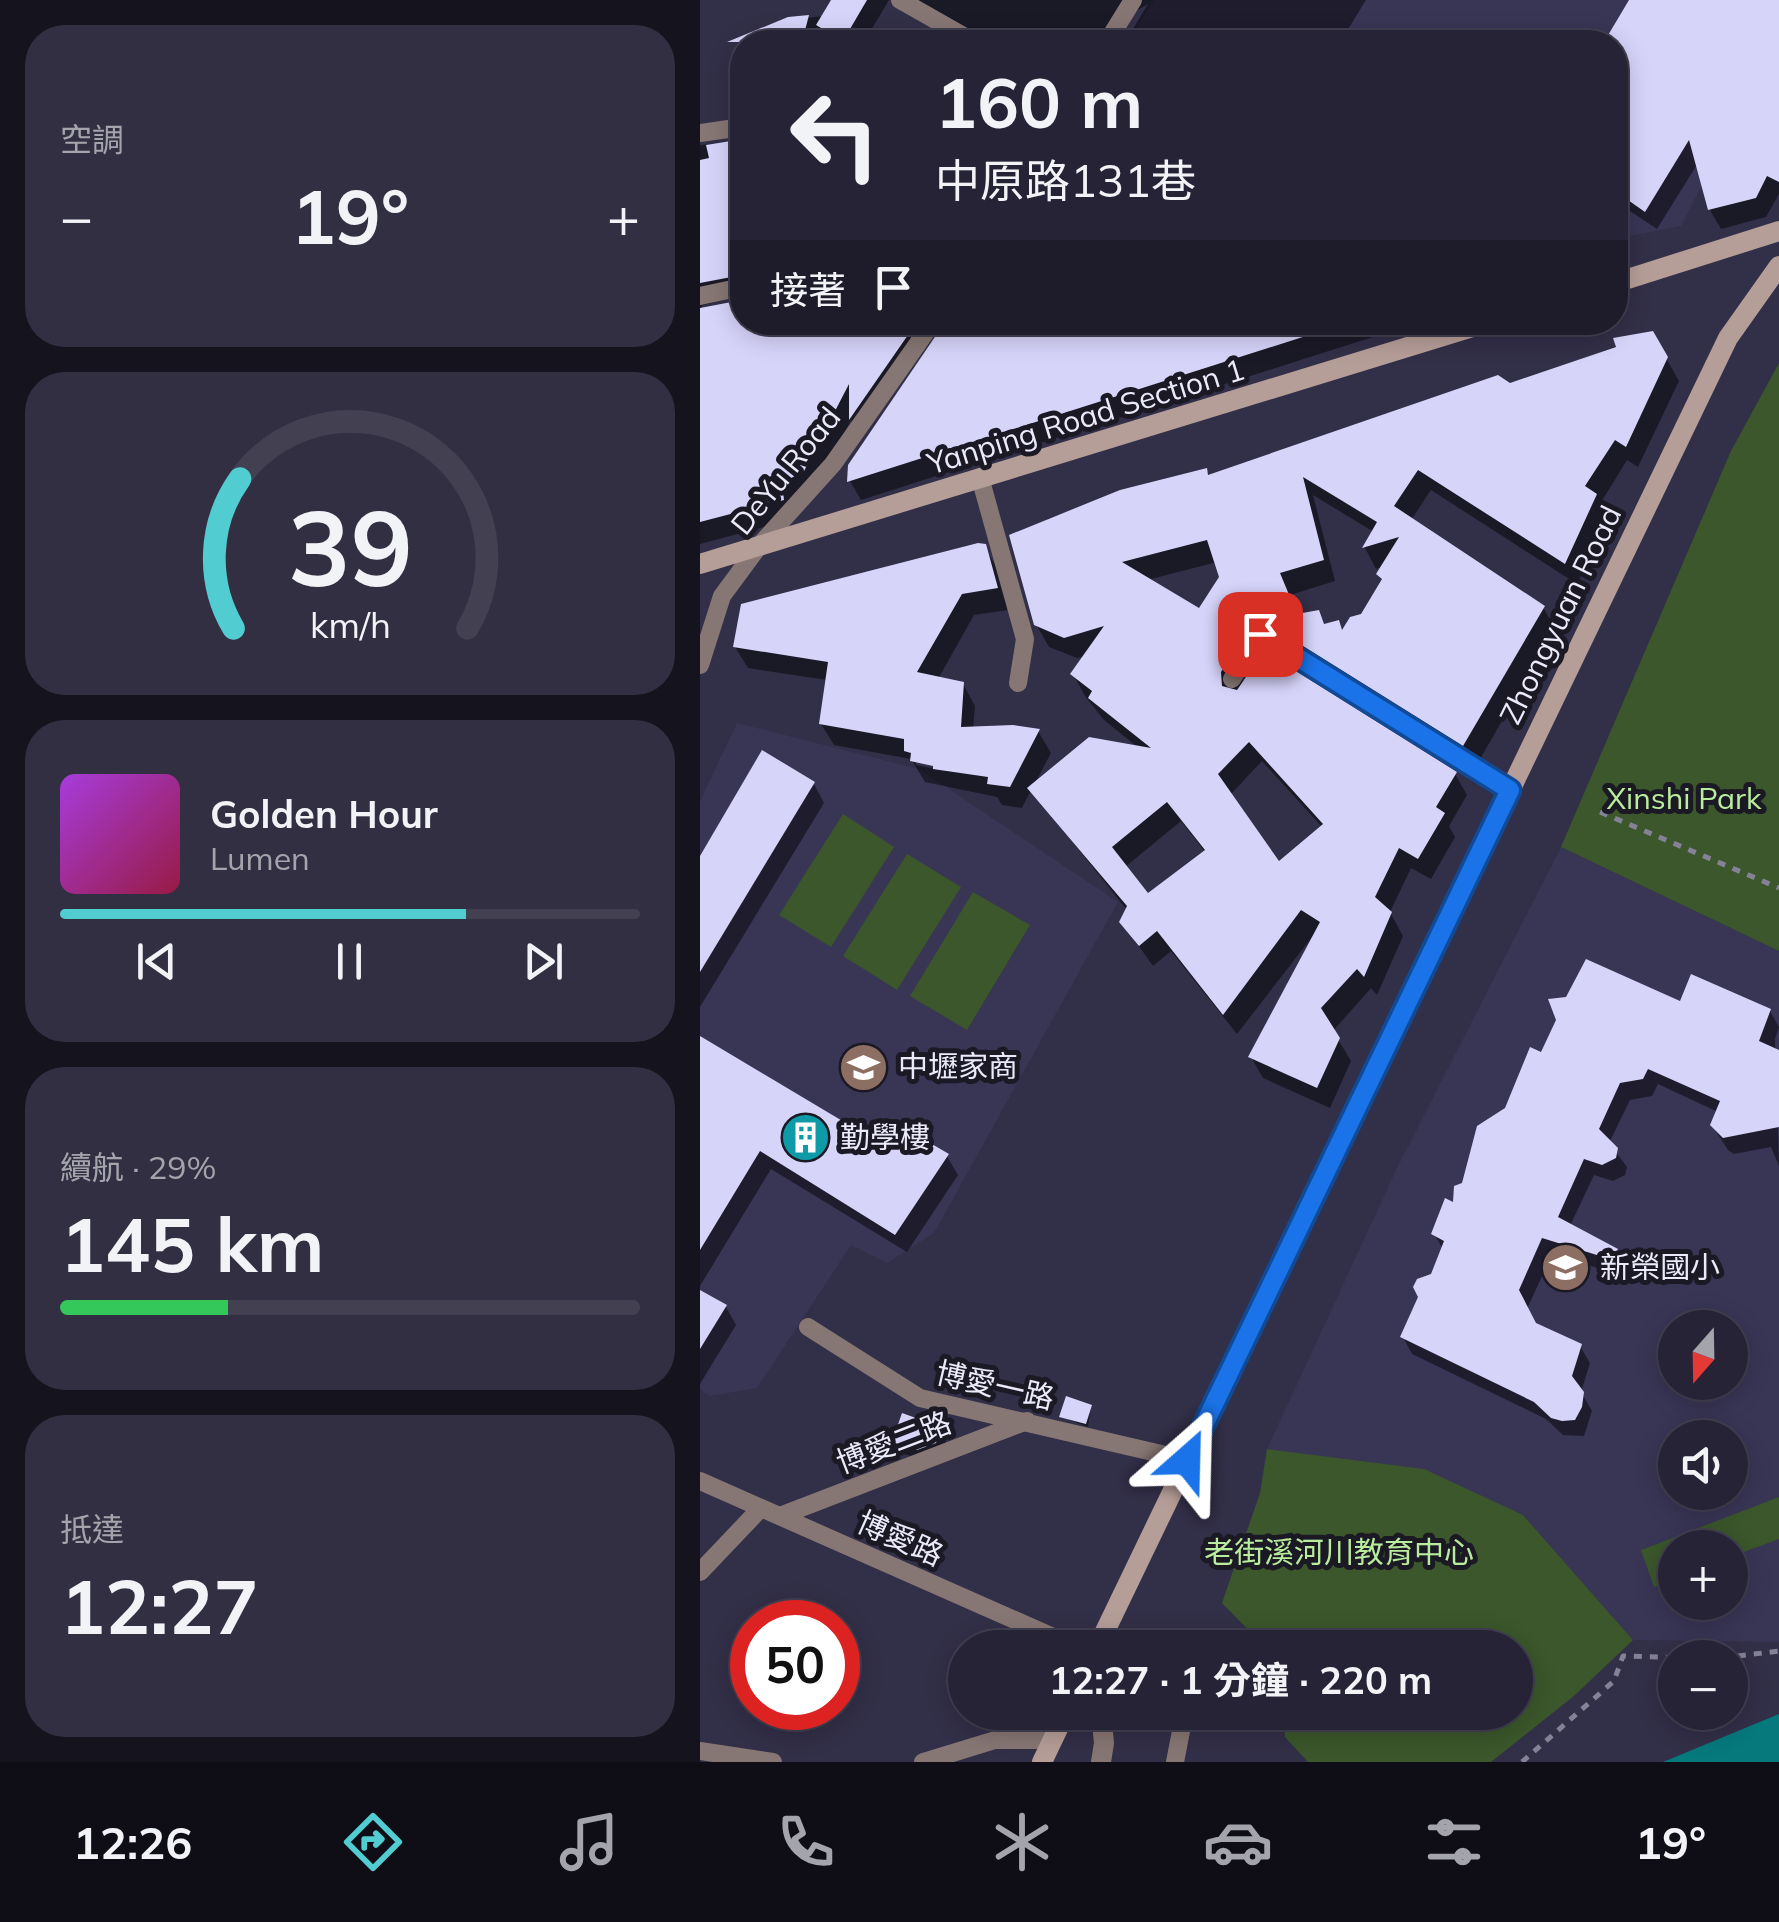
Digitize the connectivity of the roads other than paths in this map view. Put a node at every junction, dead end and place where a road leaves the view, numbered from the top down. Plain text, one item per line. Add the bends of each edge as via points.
1 (900, 0) edge
2 (1133, 0) edge
3 (953, 30) edge
4 (1115, 30) edge
5 (730, 129) edge
6 (700, 133) edge
7 (1779, 231) edge
8 (1779, 266) edge
9 (1628, 279) edge
10 (730, 290) edge
11 (700, 296) edge
12 (924, 335) edge
13 (1447, 335) edge
14 (981, 481) junction
15 (759, 546) junction
16 (700, 564) edge
17 (700, 665) edge
18 (1232, 679) dead end
19 (1018, 683) dead end
20 (1510, 790) junction
21 (808, 1328) dead end
22 (1027, 1421) junction
23 (1187, 1460) junction
24 (700, 1481) edge
25 (760, 1509) junction
26 (780, 1516) junction
27 (700, 1572) edge
28 (1037, 1630) edge
29 (1106, 1630) edge
30 (1058, 1730) edge
31 (1103, 1730) edge
32 (1181, 1730) edge
33 (1054, 1740) junction
34 (700, 1751) edge
35 (772, 1762) edge
36 (923, 1762) edge
37 (1042, 1762) edge
38 (1101, 1762) edge
39 (1175, 1762) edge

1 - 3 lane
2 - 4 lane
5 - 6 lane
7 - 9 main road
8 - 20 main road, Zhongyuan Road via 1728,338
10 - 11 lane
12 - 15 lane, DeYu Road via 833,464
13 - 14 main road, Yanping Road Section 1
14 - 15 main road, Yanping Road Section 1
14 - 19 lane via 1025,639
15 - 16 main road, Yanping Road Section 1
15 - 17 lane, DeYu Road via 722,596
18 - 20 lane via 1260,634
20 - 23 main road, Zhongyuan Road
21 - 22 lane, 博愛一路 via 920,1398
22 - 23 lane, 博愛一路
22 - 26 lane, 博愛二路
23 - 29 main road, Zhongyuan Road
24 - 25 lane, 博愛路
25 - 26 lane, 博愛路
25 - 27 lane
26 - 28 lane, 博愛路
30 - 33 main road
31 - 38 street
32 - 39 lane
33 - 36 lane via 995,1740
33 - 37 main road
34 - 35 lane

